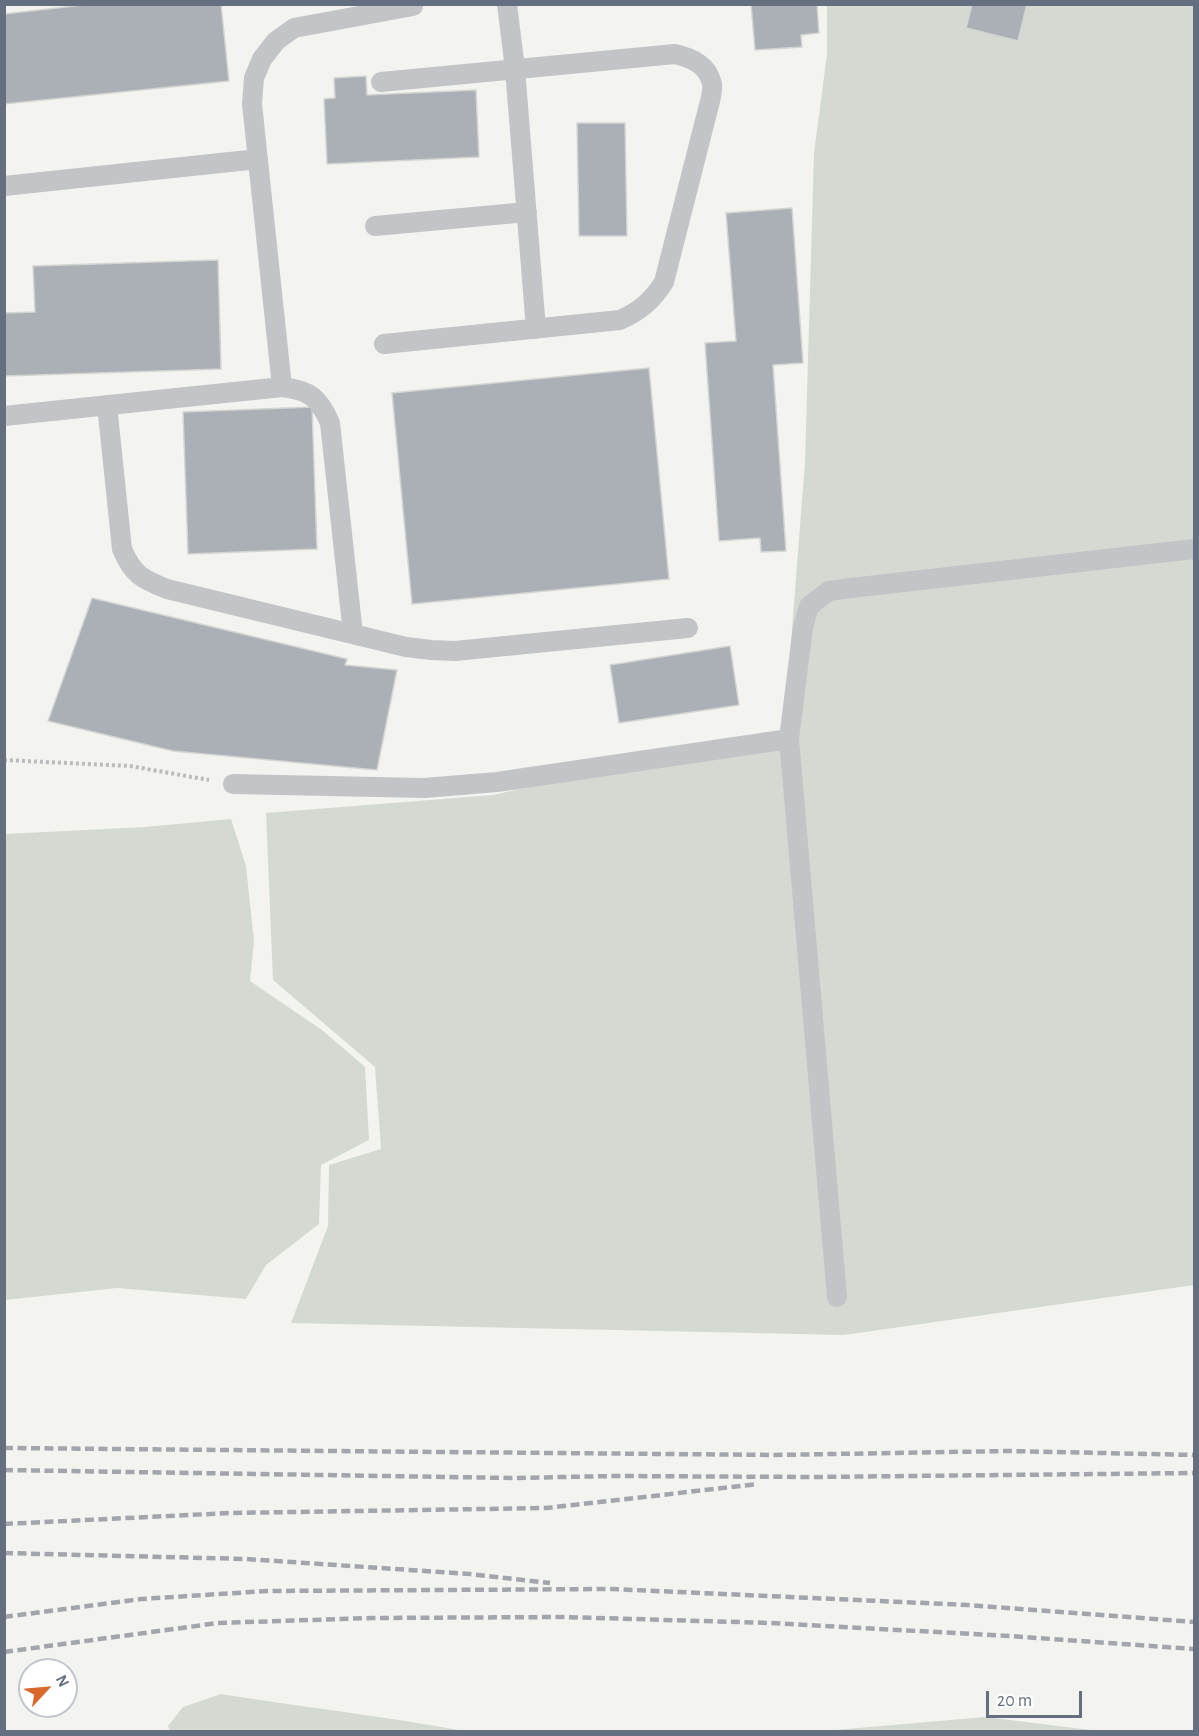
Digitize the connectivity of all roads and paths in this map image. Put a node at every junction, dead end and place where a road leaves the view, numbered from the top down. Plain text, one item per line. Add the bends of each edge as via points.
1 (507, 4) edge
2 (413, 6) dead end
3 (515, 69) junction
4 (381, 82) dead end
5 (258, 159) junction
6 (4, 186) edge
7 (527, 212) junction
8 (375, 226) dead end
9 (536, 329) junction
10 (384, 344) dead end
11 (282, 387) junction
12 (107, 405) junction
13 (4, 416) edge
14 (1194, 549) edge
15 (688, 628) dead end
16 (353, 634) junction
17 (789, 739) junction
18 (4, 760) edge
19 (233, 784) joint
20 (837, 1297) dead end

1 - 3 lane
2 - 5 lane via 294,28 276,41 254,78 252,104
3 - 4 lane
3 - 7 lane
3 - 9 lane via 675,54 691,58 703,67 712,85 664,282 652,301 620,320
5 - 6 lane
5 - 11 lane
7 - 8 lane
7 - 9 lane
9 - 10 lane
11 - 12 lane
11 - 16 lane via 310,394 322,404 330,423
12 - 13 lane
12 - 16 lane via 122,549 141,579 167,589
14 - 17 lane via 829,591 809,606 803,627
15 - 16 lane via 455,651 419,649
17 - 19 lane via 497,782 424,788
17 - 20 lane
18 - 19 path via 130,766

